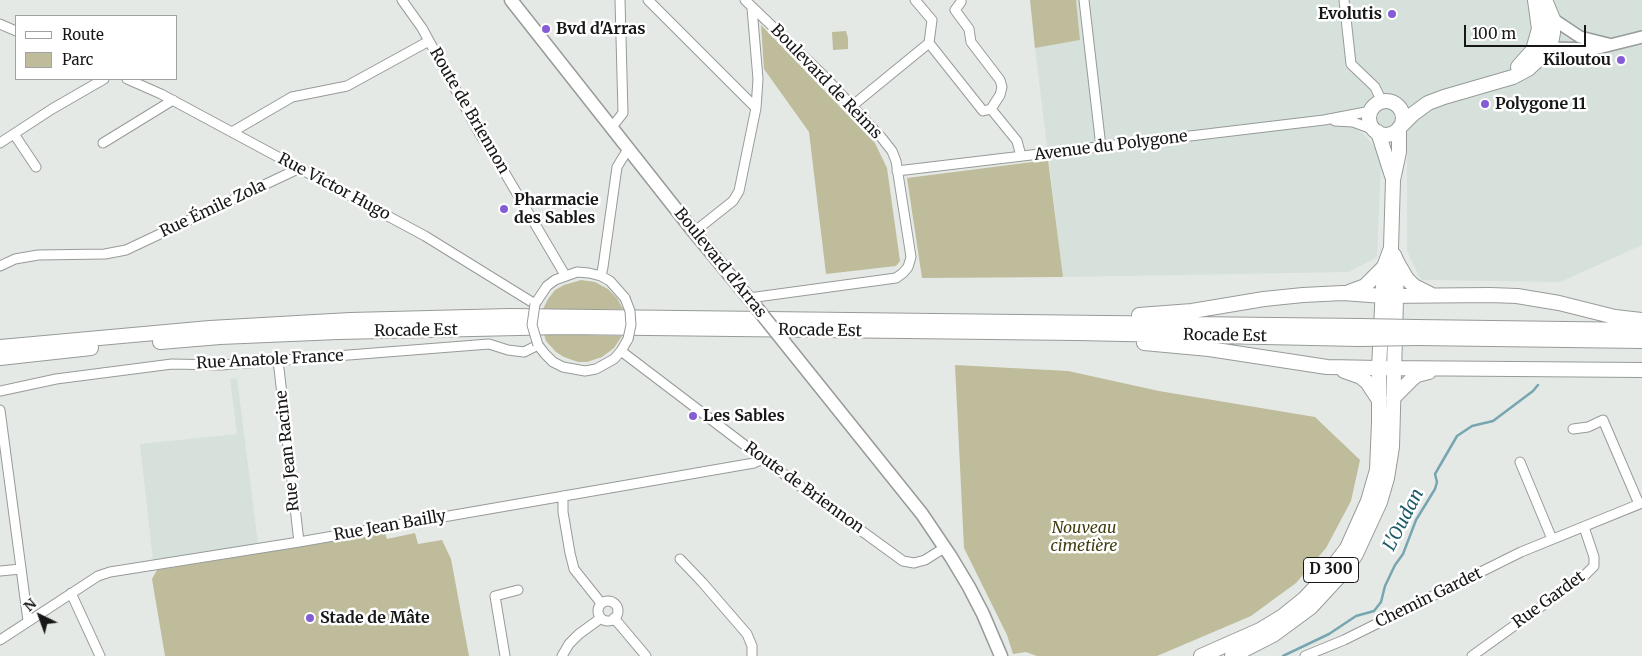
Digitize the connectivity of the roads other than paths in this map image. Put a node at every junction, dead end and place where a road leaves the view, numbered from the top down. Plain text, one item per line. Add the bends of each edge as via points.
1 (402, 0) edge
2 (510, 0) edge
3 (620, 0) edge
4 (648, 0) edge
5 (745, 0) edge
6 (915, 0) edge
7 (961, 0) edge
8 (1084, 0) edge
9 (1344, 0) edge
10 (1536, 0) edge
11 (1545, 0) edge
12 (752, 8) junction
13 (1553, 19) junction
14 (0, 24) edge
15 (15, 32) edge
16 (1642, 37) edge
17 (429, 41) junction
18 (929, 43) junction
19 (1615, 45) junction
20 (1550, 48) junction
21 (102, 80) edge
22 (129, 80) edge
23 (1500, 80) junction
24 (1444, 97) junction
25 (173, 100) junction
26 (1387, 102) junction
27 (852, 106) junction
28 (756, 108) junction
29 (991, 109) junction
30 (1371, 111) junction
31 (1324, 120) junction
32 (1400, 126) junction
33 (612, 127) junction
34 (1376, 131) junction
35 (232, 132) junction
36 (14, 134) junction
37 (0, 143) edge
38 (103, 143) dead end
39 (1101, 147) junction
40 (628, 149) junction
41 (1021, 156) junction
42 (36, 166) dead end
43 (300, 168) junction
44 (898, 171) junction
45 (1392, 180) junction
46 (694, 232) junction
47 (1390, 264) junction
48 (0, 266) edge
49 (565, 275) junction
50 (601, 276) junction
51 (1343, 293) junction
52 (1433, 295) junction
53 (1389, 296) junction
54 (752, 303) junction
55 (535, 304) junction
56 (1642, 320) edge
57 (1109, 323) junction
58 (1642, 330) edge
59 (1360, 332) junction
60 (1077, 333) junction
61 (1416, 333) junction
62 (1642, 341) edge
63 (538, 345) junction
64 (0, 347) edge
65 (621, 351) junction
66 (0, 358) edge
67 (278, 360) junction
68 (1327, 366) junction
69 (1379, 368) junction
70 (1394, 368) junction
71 (1486, 369) junction
72 (1642, 370) edge
73 (0, 390) edge
74 (1393, 398) junction
75 (1378, 400) junction
76 (0, 410) edge
77 (1573, 429) dead end
78 (763, 459) junction
79 (1520, 462) dead end
80 (4, 465) edge
81 (563, 496) junction
82 (1640, 504) edge
83 (1584, 527) junction
84 (1552, 538) junction
85 (299, 542) junction
86 (944, 548) junction
87 (680, 560) dead end
88 (21, 569) junction
89 (0, 571) edge
90 (518, 590) dead end
91 (71, 593) junction
92 (601, 603) junction
93 (601, 618) junction
94 (614, 618) junction
95 (28, 621) junction
96 (0, 640) edge
97 (100, 656) edge
98 (505, 656) edge
99 (562, 656) edge
100 (646, 656) edge
101 (752, 656) edge
102 (1001, 656) edge
103 (1201, 656) edge
104 (1232, 656) edge
105 (1305, 656) edge
106 (1472, 656) edge

1 - 17 street, Route de Briennon
2 - 33 main road, Boulevard d'Arras
3 - 33 street via 622,113
4 - 28 street
5 - 12 street, Boulevard de Reims
6 - 18 street via 932,20
7 - 29 street via 955,10 1002,87
8 - 39 street
9 - 26 street via 1351,64
10 - 20 street via 1543,12 1544,38
10 - 23 main road via 1538,28 1534,50
11 - 13 main road
12 - 27 street, Boulevard de Reims
12 - 28 street via 758,79
13 - 19 street via 1580,38
13 - 20 main road
14 - 15 street
16 - 19 street
17 - 35 street via 347,86 292,97
17 - 49 street, Route de Briennon via 481,136
18 - 27 street
18 - 29 street via 983,111
19 - 20 street via 1594,49
20 - 23 main road via 1528,69
21 - 36 street
22 - 25 street, Rue Victor Hugo
23 - 24 main road
24 - 26 main road via 1409,103
24 - 32 main road via 1418,110
25 - 35 street, Rue Victor Hugo
25 - 38 street
26 - 30 main road via 1378,104
26 - 32 main road via 1401,110
27 - 44 street, Boulevard de Reims via 892,151
28 - 46 street via 740,192
29 - 41 street via 1018,141
30 - 31 street, Avenue du Polygone
30 - 34 main road via 1370,120
31 - 34 street, Avenue du Polygone via 1353,122
31 - 39 street, Avenue du Polygone
32 - 34 main road via 1393,133
32 - 45 main road via 1399,152
33 - 40 main road, Boulevard d'Arras
34 - 45 main road
35 - 43 street, Rue Victor Hugo
36 - 37 street
36 - 42 street
39 - 41 street, Avenue du Polygone
40 - 46 main road, Boulevard d'Arras
40 - 50 street via 617,167
41 - 44 street, Avenue du Polygone
43 - 48 street, Rue Émile Zola via 126,250 38,255 15,259
43 - 55 street, Rue Victor Hugo via 425,236
44 - 54 street, Boulevard de Reims via 911,257 903,274 896,278
45 - 47 main road
46 - 54 main road, Boulevard d'Arras
47 - 51 main road via 1365,286
47 - 52 main road via 1414,286
47 - 53 main road
49 - 50 street via 577,272
49 - 55 street via 547,286
50 - 65 street, bridge via 625,298 630,311 628,339
51 - 53 main road
51 - 57 main road via 1127,316
52 - 53 main road
52 - 56 main road via 1517,296
53 - 69 main road, D 300
53 - 70 main road, D 300
54 - 86 main road, Boulevard d'Arras, bridge via 916,506
55 - 63 street, bridge via 532,325
57 - 59 main road, Rocade Est
57 - 64 main road, Rocade Est via 510,316 210,328
58 - 61 main road, Rocade Est
59 - 60 main road, Rocade Est
59 - 61 main road, Rocade Est, bridge
60 - 66 main road, Rocade Est via 563,328 338,332 220,337
60 - 68 main road via 1089,339 1170,344
61 - 62 main road, Rocade Est
63 - 65 street via 553,362 585,371 596,369
63 - 67 street, Rue Anatole France via 524,352 489,344
65 - 78 street, Route de Briennon
67 - 73 street, Rue Anatole France via 221,365 172,364 56,379
67 - 85 street, Rue Jean Racine
68 - 69 main road
68 - 75 main road via 1361,377
69 - 70 main road
69 - 75 main road, D 300
70 - 71 main road
70 - 74 main road, D 300
71 - 72 main road
71 - 74 main road via 1425,372 1412,378
74 - 104 main road, D 300 via 1392,447 1387,478 1380,502 1356,554 1311,607 1273,635
75 - 103 main road, D 300 via 1378,461 1374,486 1347,548 1304,599 1283,616 1244,638
76 - 80 street
77 - 82 street, Chemin Gardet via 1603,420
78 - 81 street, Rue Jean Bailly
78 - 86 street, Route de Briennon via 903,561 926,560
79 - 84 street
80 - 88 street
81 - 85 street, Rue Jean Bailly
81 - 92 street via 574,569
82 - 83 street, Chemin Gardet
83 - 84 street, Chemin Gardet
83 - 106 street, Rue Gardet via 1594,566
84 - 105 street, Chemin Gardet
85 - 91 street, Rue Jean Bailly via 110,572
86 - 102 main road, Boulevard d'Arras via 983,614
87 - 101 street via 747,634
88 - 89 street
88 - 95 street
90 - 98 street via 495,596
91 - 95 street, Rue Jean Bailly
91 - 97 street
92 - 93 street via 598,611
92 - 94 street via 609,601 615,605 617,612
93 - 94 street
93 - 99 street via 578,634
94 - 100 street
95 - 96 street, Rue Jean Bailly

